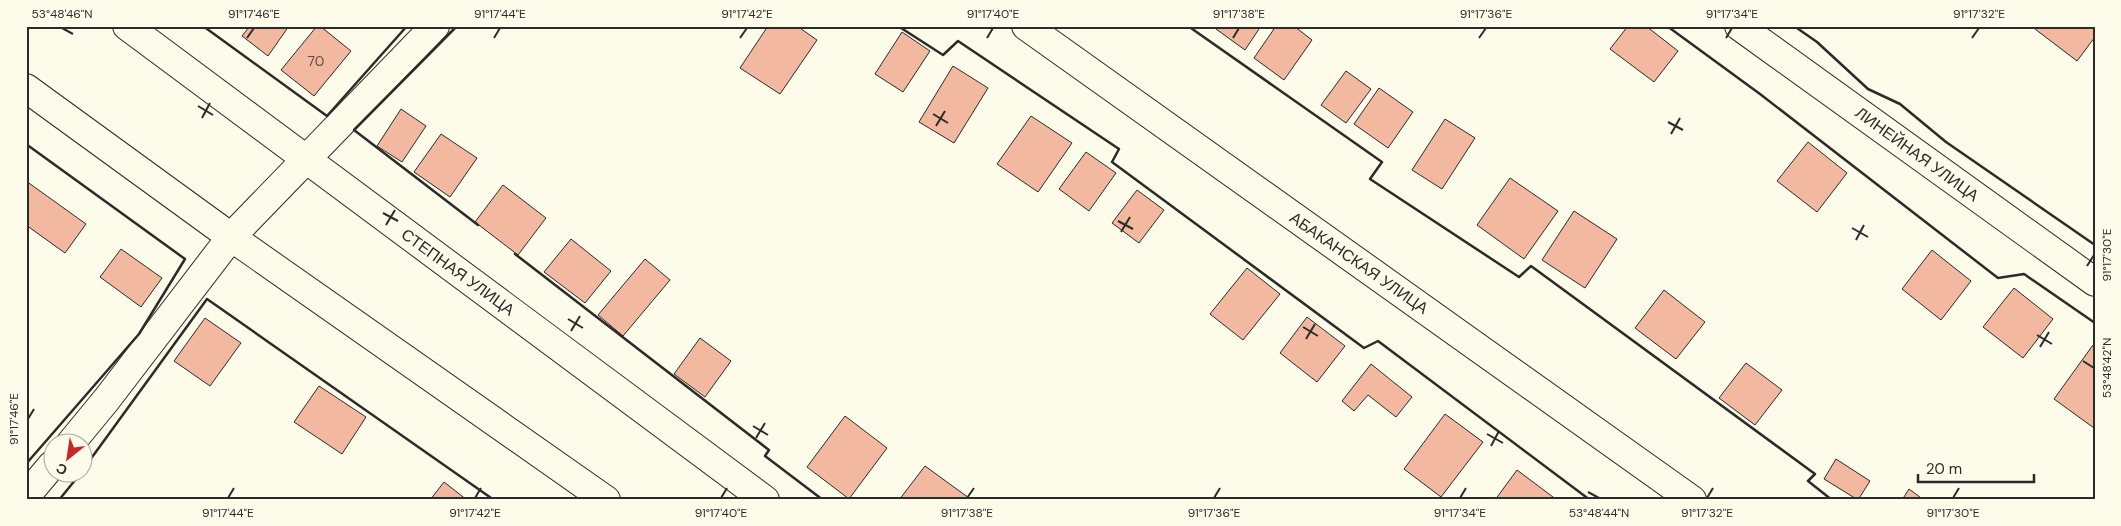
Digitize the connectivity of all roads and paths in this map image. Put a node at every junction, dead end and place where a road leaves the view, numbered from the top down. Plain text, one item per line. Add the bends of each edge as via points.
1 (127, 26) edge
2 (435, 26) edge
3 (1026, 26) edge
4 (1739, 26) edge
5 (26, 88) edge
6 (305, 160) junction
7 (231, 237) junction
8 (2095, 282) edge
9 (78, 434) edge
10 (42, 476) edge
11 (26, 496) edge
12 (606, 500) edge
13 (765, 500) edge
14 (1692, 500) edge

1 - 6 street, СТЕПНАЯ УЛИЦА
2 - 6 street
3 - 14 street, АБАКАНСКАЯ УЛИЦА
4 - 8 street, ЛИНЕЙНАЯ УЛИЦА
5 - 7 street
6 - 7 street
6 - 13 street, СТЕПНАЯ УЛИЦА
7 - 9 street
7 - 12 street
10 - 11 street

